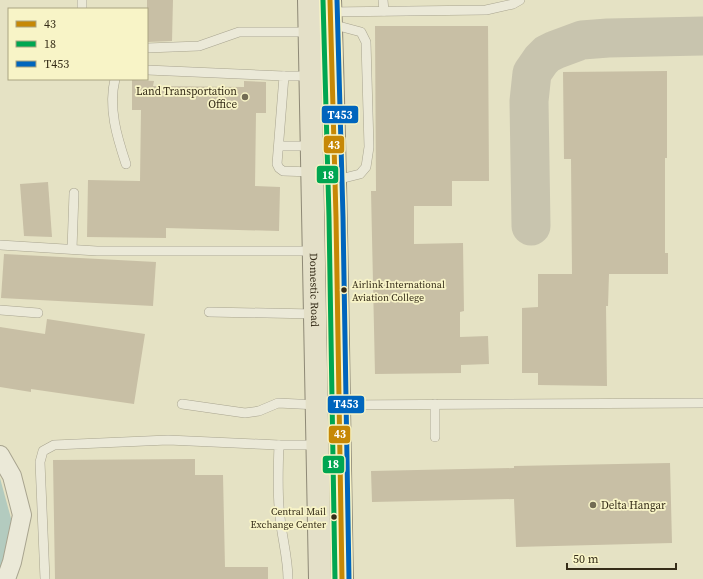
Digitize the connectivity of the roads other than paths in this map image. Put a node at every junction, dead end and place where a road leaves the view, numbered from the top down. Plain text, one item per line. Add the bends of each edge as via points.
1 (383, 0) edge
2 (520, 0) edge
3 (384, 11) junction
4 (331, 12) edge
5 (309, 15) edge
6 (148, 48) edge
7 (148, 70) edge
8 (333, 75) junction
9 (284, 76) junction
10 (310, 76) junction
11 (115, 80) edge
12 (279, 146) junction
13 (312, 146) junction
14 (126, 164) dead end
15 (312, 172) junction
16 (336, 180) junction
17 (74, 193) dead end
18 (0, 245) edge
19 (72, 249) junction
20 (337, 250) junction
21 (314, 251) junction
22 (0, 310) edge
23 (209, 312) dead end
24 (38, 313) dead end
25 (315, 314) junction
26 (703, 403) edge
27 (182, 404) dead end
28 (435, 404) junction
29 (317, 405) junction
30 (338, 405) junction
31 (435, 437) dead end
32 (279, 445) junction
33 (317, 445) junction
34 (0, 455) edge
35 (6, 579) edge
36 (45, 579) edge
37 (288, 579) edge
38 (320, 579) edge
39 (342, 579) edge

1 - 3 lane
2 - 3 lane via 486,10
3 - 4 lane
4 - 5 lane
4 - 8 main road, Domestic Road
4 - 16 lane via 361,32 366,42 369,147 366,166 360,174
5 - 6 lane via 240,32 199,46
5 - 10 main road, Domestic Road
7 - 9 lane
8 - 10 lane
8 - 16 main road, Domestic Road
9 - 10 lane
9 - 12 lane
10 - 13 main road, Domestic Road
11 - 14 lane via 112,109
12 - 13 lane
12 - 15 lane via 277,164 282,171
13 - 15 main road, Domestic Road
15 - 21 main road, Domestic Road
16 - 20 main road, Domestic Road
17 - 19 lane
18 - 19 lane
19 - 21 lane via 115,252
20 - 21 lane
20 - 30 main road, Domestic Road
21 - 25 main road, Domestic Road
22 - 24 lane
23 - 25 lane
25 - 29 main road, Domestic Road
26 - 28 lane
27 - 29 lane via 245,413 278,404
28 - 30 lane
28 - 31 lane
29 - 30 lane
29 - 33 main road, Domestic Road
30 - 39 main road, Domestic Road
32 - 33 lane
32 - 36 lane via 168,440 54,445 43,451 40,462
32 - 37 lane via 280,516
33 - 38 main road, Domestic Road
34 - 35 street via 12,476 22,515

